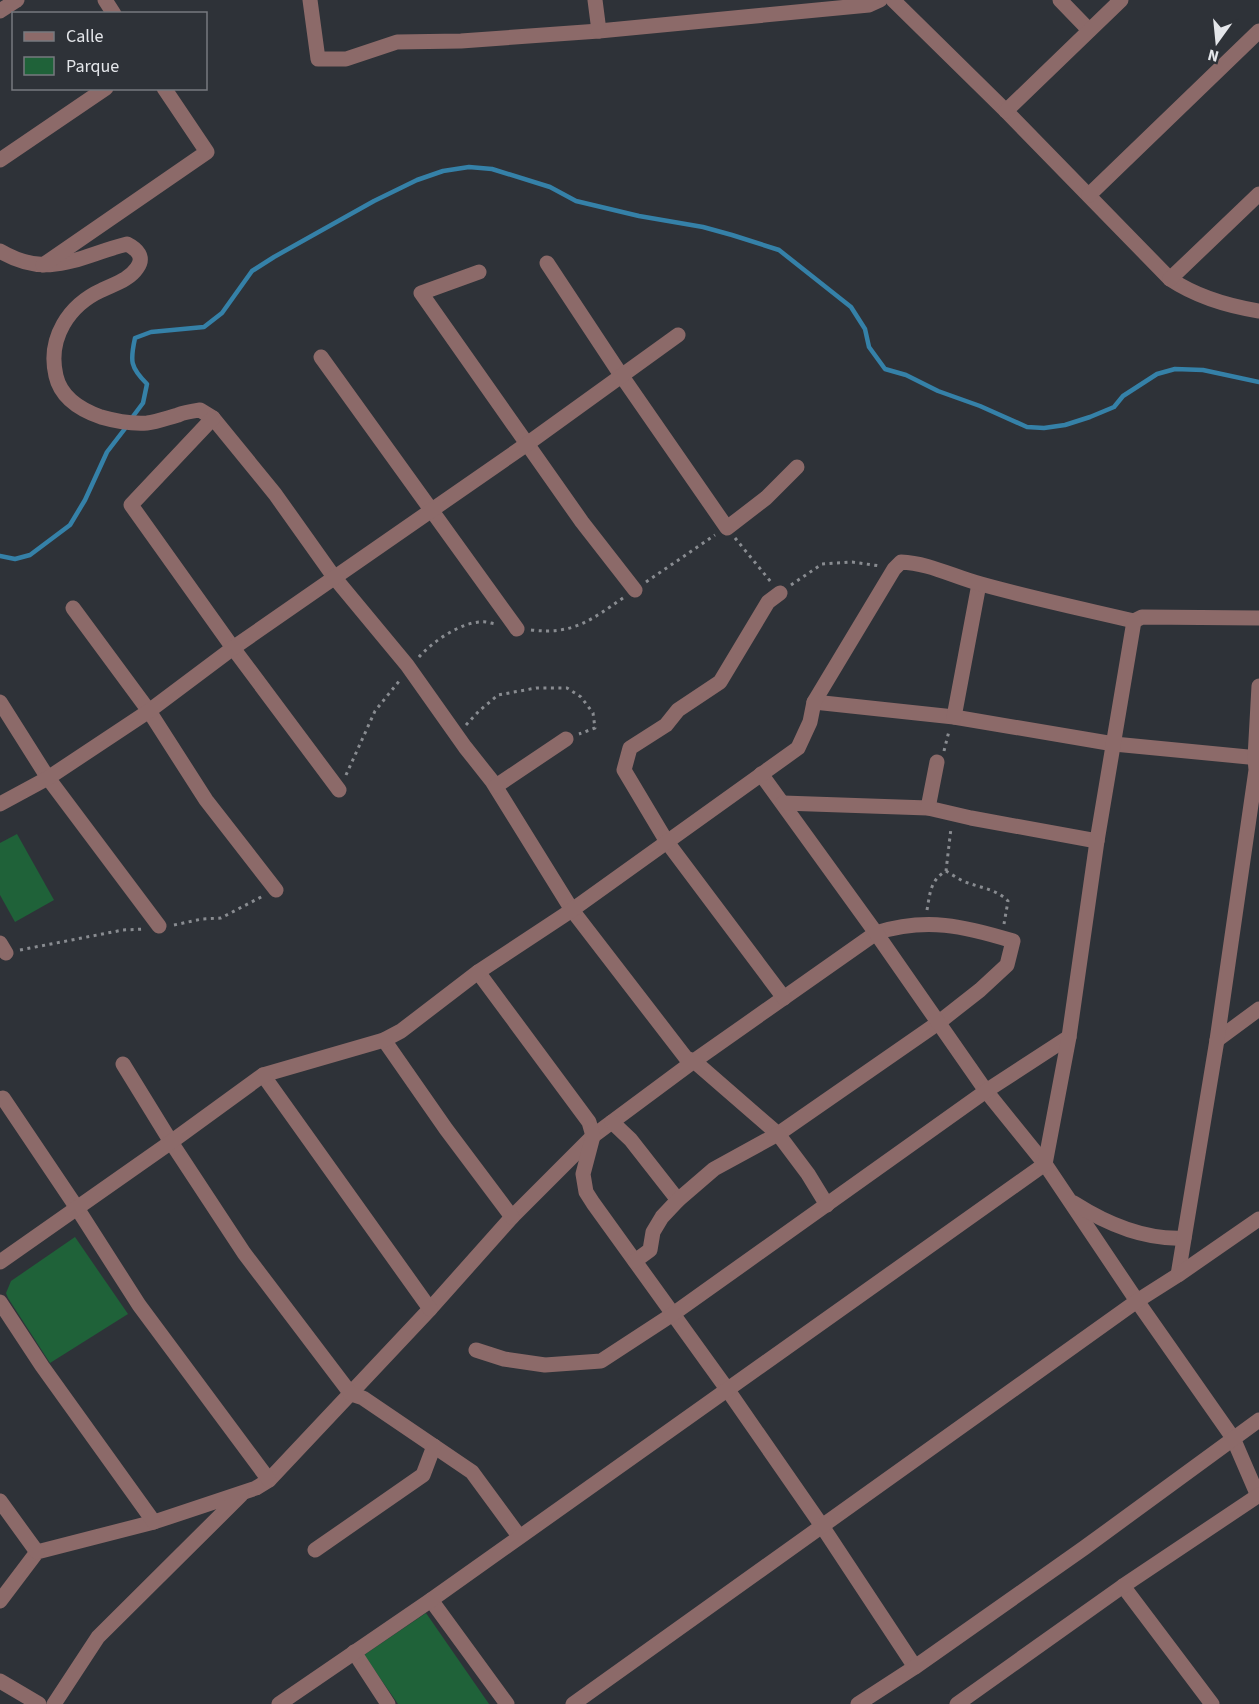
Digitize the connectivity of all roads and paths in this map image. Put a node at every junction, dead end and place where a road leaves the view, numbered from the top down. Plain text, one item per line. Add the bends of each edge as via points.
1 (16, 0) edge
2 (310, 0) edge
3 (595, 0) edge
4 (880, 0) edge
5 (893, 0) edge
6 (1060, 0) edge
7 (1121, 0) edge
8 (0, 11) edge
9 (1089, 30) junction
10 (599, 31) junction
11 (1259, 31) edge
12 (103, 90) edge
13 (165, 90) edge
14 (1006, 111) junction
15 (0, 160) edge
16 (1259, 194) edge
17 (1089, 195) junction
18 (0, 251) edge
19 (547, 263) dead end
20 (43, 265) junction
21 (479, 272) dead end
22 (1170, 279) junction
23 (1259, 310) edge
24 (678, 334) dead end
25 (321, 357) dead end
26 (621, 375) junction
27 (213, 418) junction
28 (527, 444) junction
29 (796, 467) dead end
30 (432, 509) junction
31 (727, 528) junction
32 (894, 569) junction
33 (334, 577) junction
34 (979, 584) junction
35 (635, 590) dead end
36 (780, 592) junction
37 (73, 608) dead end
38 (1259, 618) edge
39 (1134, 621) junction
40 (518, 629) dead end
41 (232, 648) junction
42 (1259, 686) edge
43 (0, 702) edge
44 (814, 702) junction
45 (149, 711) junction
46 (954, 717) junction
47 (595, 728) dead end
48 (456, 735) junction
49 (566, 739) dead end
50 (1113, 744) junction
51 (1257, 758) edge
52 (937, 762) joint
53 (761, 774) junction
54 (48, 778) junction
55 (496, 786) junction
56 (339, 790) dead end
57 (783, 803) junction
58 (0, 804) edge
59 (928, 808) junction
60 (953, 814) junction
61 (1097, 841) junction
62 (667, 842) junction
63 (946, 871) junction
64 (276, 890) dead end
65 (572, 910) junction
66 (924, 924) junction
67 (159, 926) dead end
68 (876, 933) junction
69 (1002, 938) junction
70 (478, 972) junction
71 (784, 998) junction
72 (1259, 1009) edge
73 (938, 1023) junction
74 (1069, 1037) junction
75 (384, 1040) junction
76 (1217, 1040) junction
77 (694, 1061) junction
78 (123, 1064) dead end
79 (264, 1075) junction
80 (986, 1091) junction
81 (3, 1098) dead end
82 (612, 1122) junction
83 (777, 1134) junction
84 (593, 1136) junction
85 (171, 1143) junction
86 (1045, 1164) junction
87 (678, 1200) junction
88 (1069, 1200) junction
89 (826, 1205) junction
90 (77, 1208) junction
91 (512, 1217) junction
92 (1259, 1219) edge
93 (1184, 1238) junction
94 (635, 1261) junction
95 (0, 1262) edge
96 (1178, 1275) junction
97 (1137, 1301) junction
98 (0, 1302) edge
99 (430, 1309) junction
100 (673, 1314) junction
101 (476, 1350) dead end
102 (727, 1389) junction
103 (351, 1394) junction
104 (1259, 1420) edge
105 (1233, 1438) junction
106 (434, 1446) junction
107 (269, 1480) junction
108 (245, 1491) junction
109 (1259, 1496) edge
110 (0, 1501) edge
111 (154, 1522) junction
112 (822, 1526) junction
113 (519, 1536) junction
114 (315, 1550) dead end
115 (37, 1552) junction
116 (1123, 1586) junction
117 (432, 1600) junction
118 (0, 1601) edge
119 (354, 1652) junction
120 (915, 1667) junction
121 (0, 1681) edge
122 (39, 1704) edge
123 (54, 1704) edge
124 (279, 1704) edge
125 (388, 1704) edge
126 (507, 1704) edge
127 (573, 1704) edge
128 (858, 1704) edge
129 (957, 1704) edge
130 (1212, 1704) edge

1 - 8 street
2 - 10 street via 318,60 346,60 397,42
3 - 10 street
4 - 10 street via 869,5
5 - 14 street
6 - 9 street
7 - 9 street
9 - 14 street
11 - 17 street
12 - 15 street
13 - 20 street via 207,152
14 - 17 street
16 - 22 street
17 - 22 street
18 - 20 street
19 - 26 street
20 - 27 street via 66,264 126,244 139,254 138,267 132,274 90,296 62,326 54,368 61,389 71,401 103,417 132,423 148,423 200,410
21 - 28 street via 421,292
22 - 23 street via 1185,289 1232,306
24 - 26 street
25 - 30 street
26 - 28 street
26 - 31 street
27 - 33 street via 275,494
27 - 41 street via 131,505
28 - 30 street
28 - 35 street
29 - 31 street via 766,498
30 - 33 street
30 - 40 street
31 - 36 path
32 - 34 street via 901,562 910,562
32 - 36 path via 852,562 822,564
32 - 44 street
33 - 41 street
33 - 48 street via 407,665
34 - 39 street
34 - 46 street
36 - 62 street via 768,602 720,682 630,748 624,770
37 - 45 street
38 - 39 street via 1142,617
39 - 50 street
41 - 45 street
41 - 56 street
42 - 51 street
43 - 54 street
44 - 46 street
44 - 53 street via 798,748
45 - 54 street
45 - 64 street via 206,800
46 - 50 street
46 - 52 path via 943,756
47 - 48 path via 593,713 581,697 567,688 536,688 498,695
48 - 55 street
49 - 55 street
50 - 51 street
50 - 61 street
51 - 76 street
52 - 59 street
53 - 57 street
53 - 62 street
54 - 58 street
54 - 67 street
55 - 65 street
57 - 59 street
57 - 68 street
59 - 60 street
60 - 61 street
60 - 63 path
61 - 74 street
62 - 65 street
62 - 71 street
63 - 66 path via 932,885
63 - 69 path via 1003,895 1008,901
65 - 70 street
65 - 77 street via 686,1058
66 - 68 street
66 - 69 street via 971,928
68 - 71 street
68 - 73 street
69 - 73 street via 1013,941 1007,965
70 - 75 street
70 - 84 street via 589,1122
71 - 77 street
72 - 76 street
73 - 80 street
73 - 83 street
74 - 80 street
74 - 86 street
75 - 79 street
75 - 91 street
76 - 93 street
77 - 82 street
77 - 83 street
78 - 85 street
79 - 85 street
79 - 99 street
80 - 86 street
80 - 89 street
81 - 90 street
82 - 84 street
82 - 87 street
83 - 87 street via 714,1169
83 - 89 street
84 - 91 street
84 - 94 street via 583,1174 586,1192
85 - 90 street
85 - 103 street via 244,1253
86 - 88 street
86 - 102 street
87 - 94 street via 662,1217 650,1250
88 - 93 street via 1089,1213 1138,1233
88 - 97 street
89 - 100 street
90 - 95 street
90 - 107 street via 139,1305
91 - 99 street
92 - 96 street
93 - 96 street
94 - 100 street
96 - 97 street
97 - 105 street
97 - 112 street
98 - 111 street
99 - 103 street
100 - 101 street via 601,1361 545,1365
100 - 102 street
102 - 112 street
102 - 113 street
103 - 106 street
103 - 107 street
104 - 105 street
105 - 109 street
105 - 120 street
106 - 113 street via 472,1472
106 - 114 street via 423,1475
107 - 108 street
108 - 111 street
108 - 123 street via 98,1637
109 - 116 street
110 - 115 street
111 - 115 street
112 - 120 street
112 - 127 street
113 - 117 street
115 - 118 street
116 - 129 street
116 - 130 street
117 - 119 street
117 - 126 street
119 - 124 street
119 - 125 street
120 - 128 street
121 - 122 street

